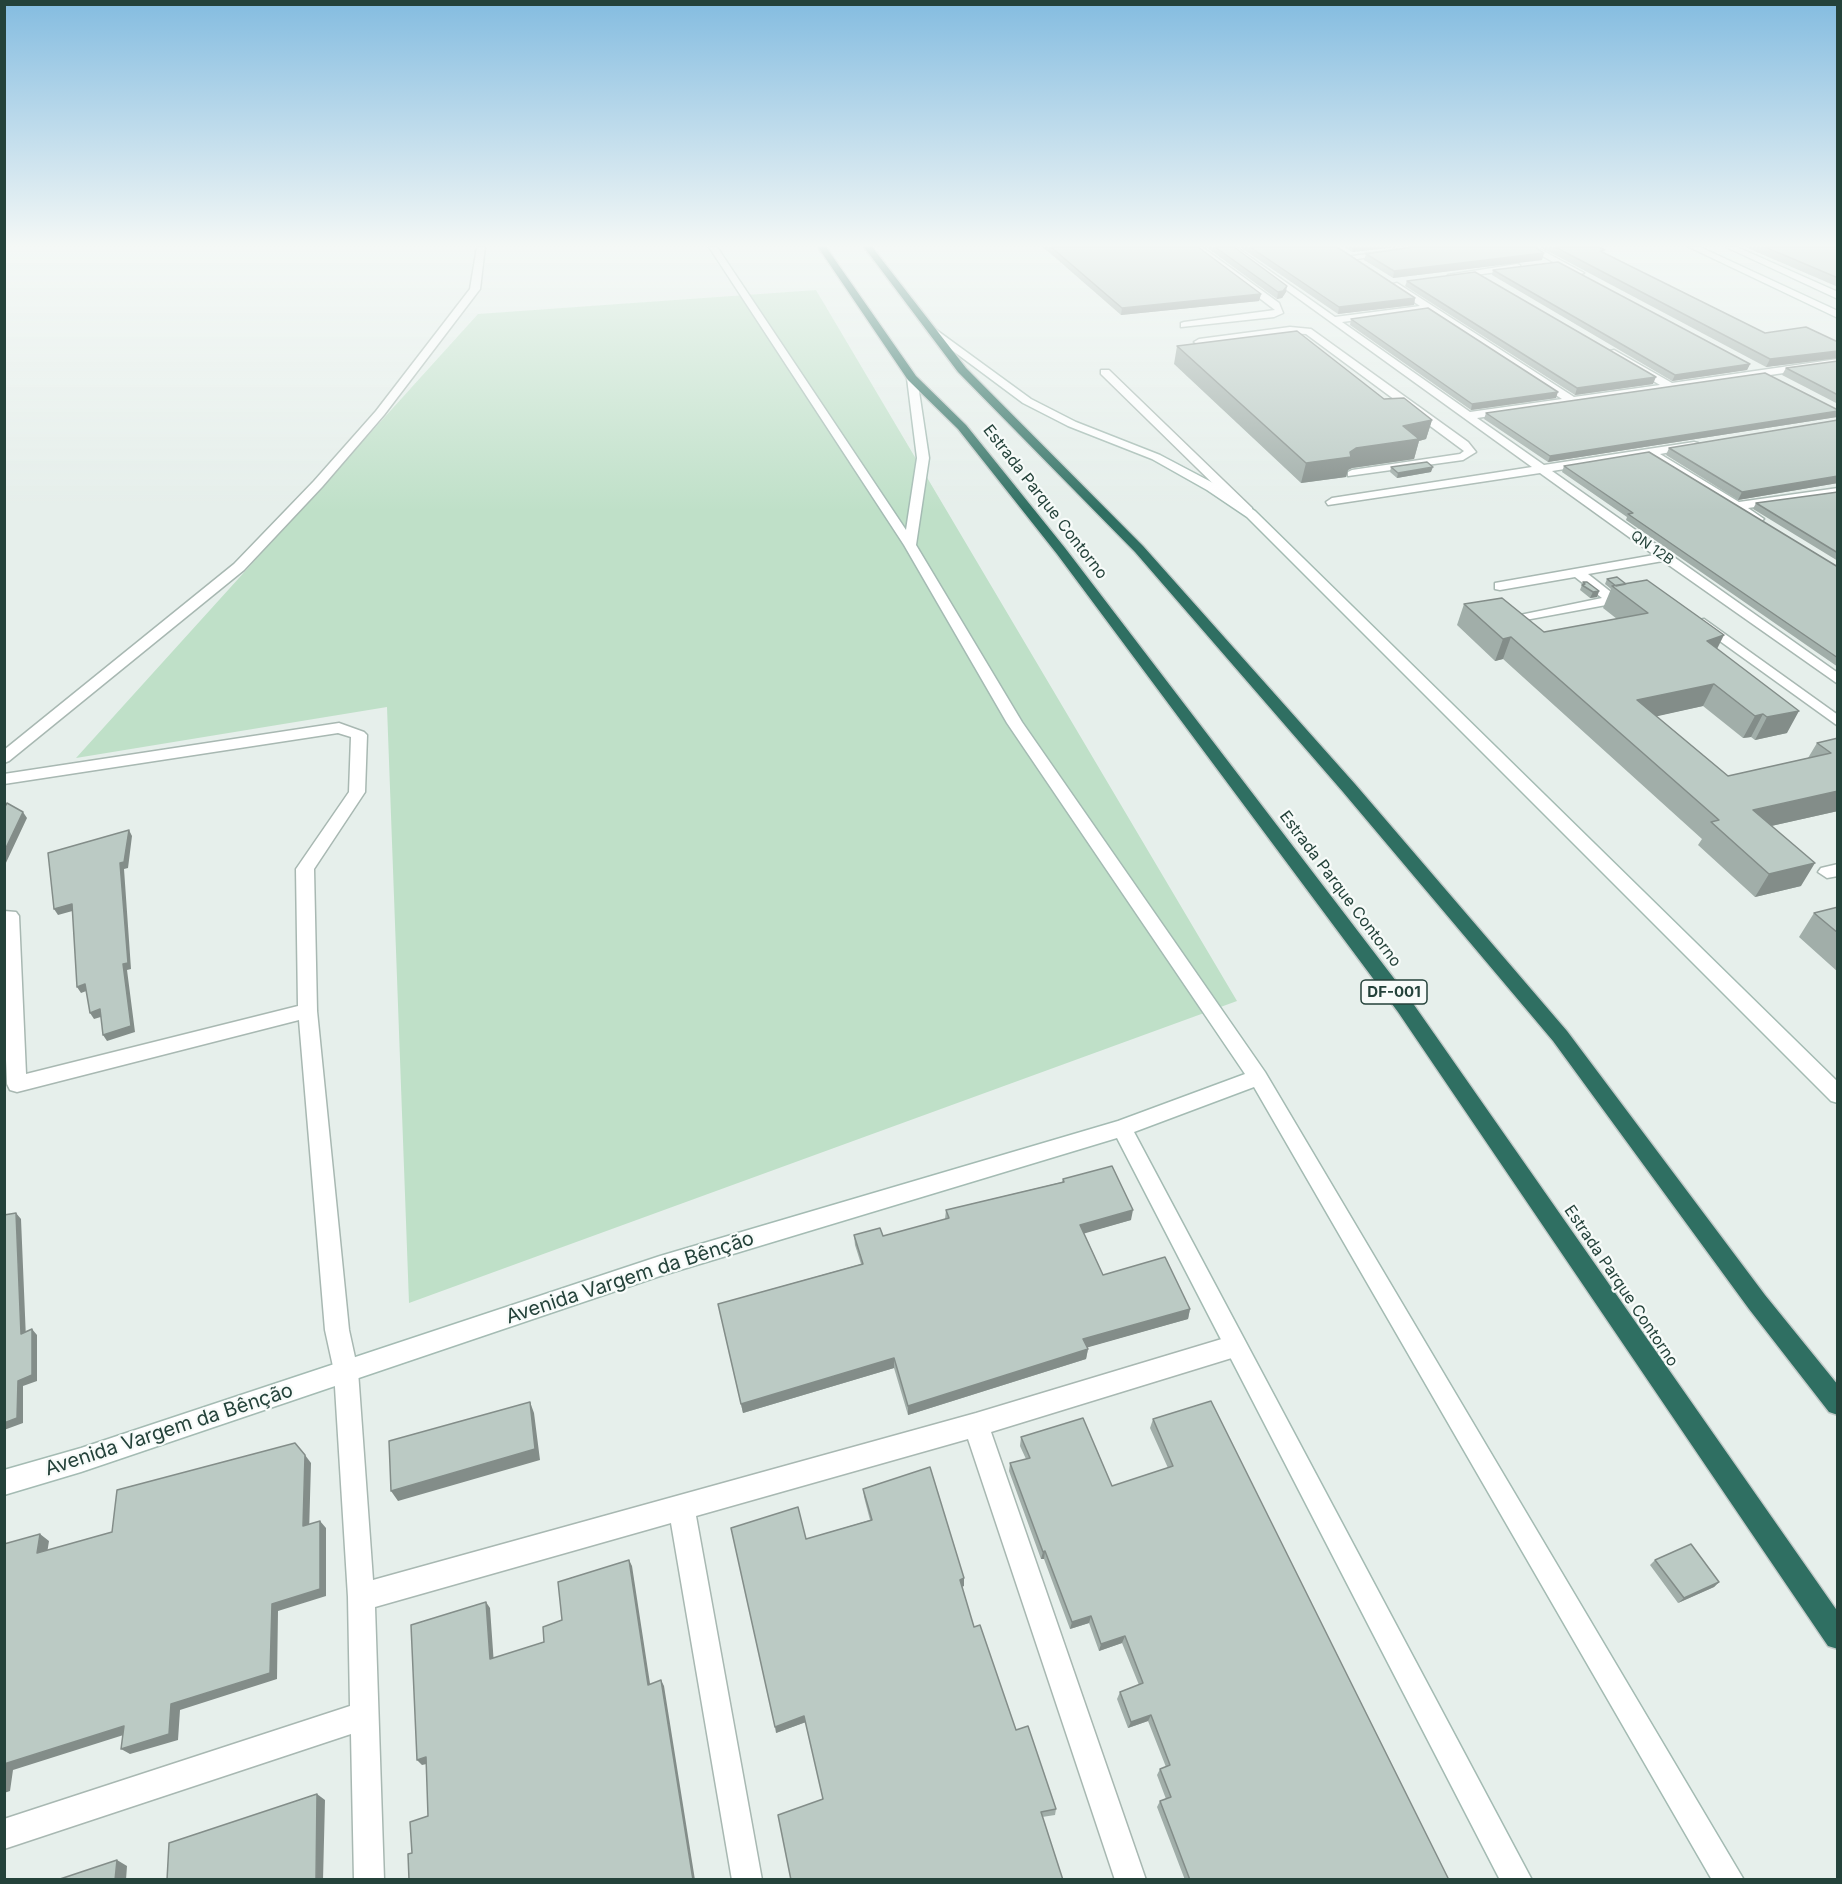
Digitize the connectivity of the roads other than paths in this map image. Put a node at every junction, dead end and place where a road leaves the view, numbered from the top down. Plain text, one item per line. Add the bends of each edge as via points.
1 (440, 335) edge
2 (771, 335) edge
3 (882, 335) edge
4 (936, 335) edge
5 (939, 335) edge
6 (1253, 335) edge
7 (1316, 335) edge
8 (1355, 335) edge
9 (1471, 335) edge
10 (1199, 342) edge
11 (1608, 350) edge
12 (1744, 362) edge
13 (1838, 362) edge
14 (1105, 372) dead end
15 (1764, 372) junction
16 (912, 378) junction
17 (1785, 384) edge
18 (1670, 386) junction
19 (1571, 400) junction
20 (1466, 416) junction
21 (1708, 443) edge
22 (1649, 452) junction
23 (1407, 465) junction
24 (1540, 469) junction
25 (1352, 474) edge
26 (1435, 487) junction
27 (1838, 491) edge
28 (1332, 502) dead end
29 (1737, 506) junction
30 (1251, 514) junction
31 (1767, 525) edge
32 (910, 545) junction
33 (1663, 556) junction
34 (1577, 573) junction
35 (1500, 586) dead end
36 (1638, 595) edge
37 (1613, 600) junction
38 (1692, 613) edge
39 (1525, 618) edge
40 (1838, 680) edge
41 (1838, 722) edge
42 (4, 758) edge
43 (4, 779) edge
44 (10, 916) dead end
45 (308, 1011) junction
46 (1258, 1077) junction
47 (1838, 1095) edge
48 (1122, 1128) junction
49 (1235, 1346) junction
50 (346, 1371) junction
51 (1838, 1404) edge
52 (976, 1425) junction
53 (4, 1484) edge
54 (681, 1509) junction
55 (361, 1597) junction
56 (1838, 1636) edge
57 (365, 1716) junction
58 (4, 1834) edge
59 (369, 1880) edge
60 (747, 1880) edge
61 (1131, 1880) edge
62 (1516, 1880) edge
63 (1729, 1880) edge

1 - 42 street via 380,413 239,567
2 - 32 street
3 - 16 highway, Estrada Parque Contorno / DF-001
4 - 51 highway, Estrada Parque Contorno via 962,370 1139,549 1552,1027
5 - 30 street via 1027,401 1072,424 1156,457
6 - 10 street
7 - 23 street via 1470,452 1463,457
8 - 20 street, QN 12B
9 - 19 street
11 - 18 street
12 - 15 street
13 - 15 street
14 - 30 street
15 - 17 street
15 - 18 street
16 - 32 street via 923,458
16 - 56 highway, Estrada Parque Contorno / DF-001 via 962,427 1061,551 1405,1007
18 - 19 street
19 - 20 street
20 - 24 street, QN 12B
21 - 22 street
22 - 24 street
22 - 29 street
23 - 25 street
23 - 26 street
24 - 26 street
24 - 33 street, QN 12B
26 - 28 street
27 - 29 street
29 - 31 street
30 - 47 street
32 - 46 street via 1015,723
33 - 34 street
33 - 40 street, QN 12B
34 - 35 street
34 - 37 street
36 - 37 street
37 - 39 street
38 - 41 street
43 - 45 street via 339,728 359,735 357,792 305,868
44 - 45 street via 17,1084
45 - 50 street via 337,1329
46 - 48 street, Avenida Vargem da Bênção
46 - 63 street
48 - 49 street
48 - 50 street, Avenida Vargem da Bênção via 660,1266
49 - 52 street
49 - 62 street
50 - 53 street, Avenida Vargem da Bênção
50 - 55 street
52 - 54 street
52 - 61 street
54 - 55 street
54 - 60 street
55 - 57 street
57 - 58 street
57 - 59 street

